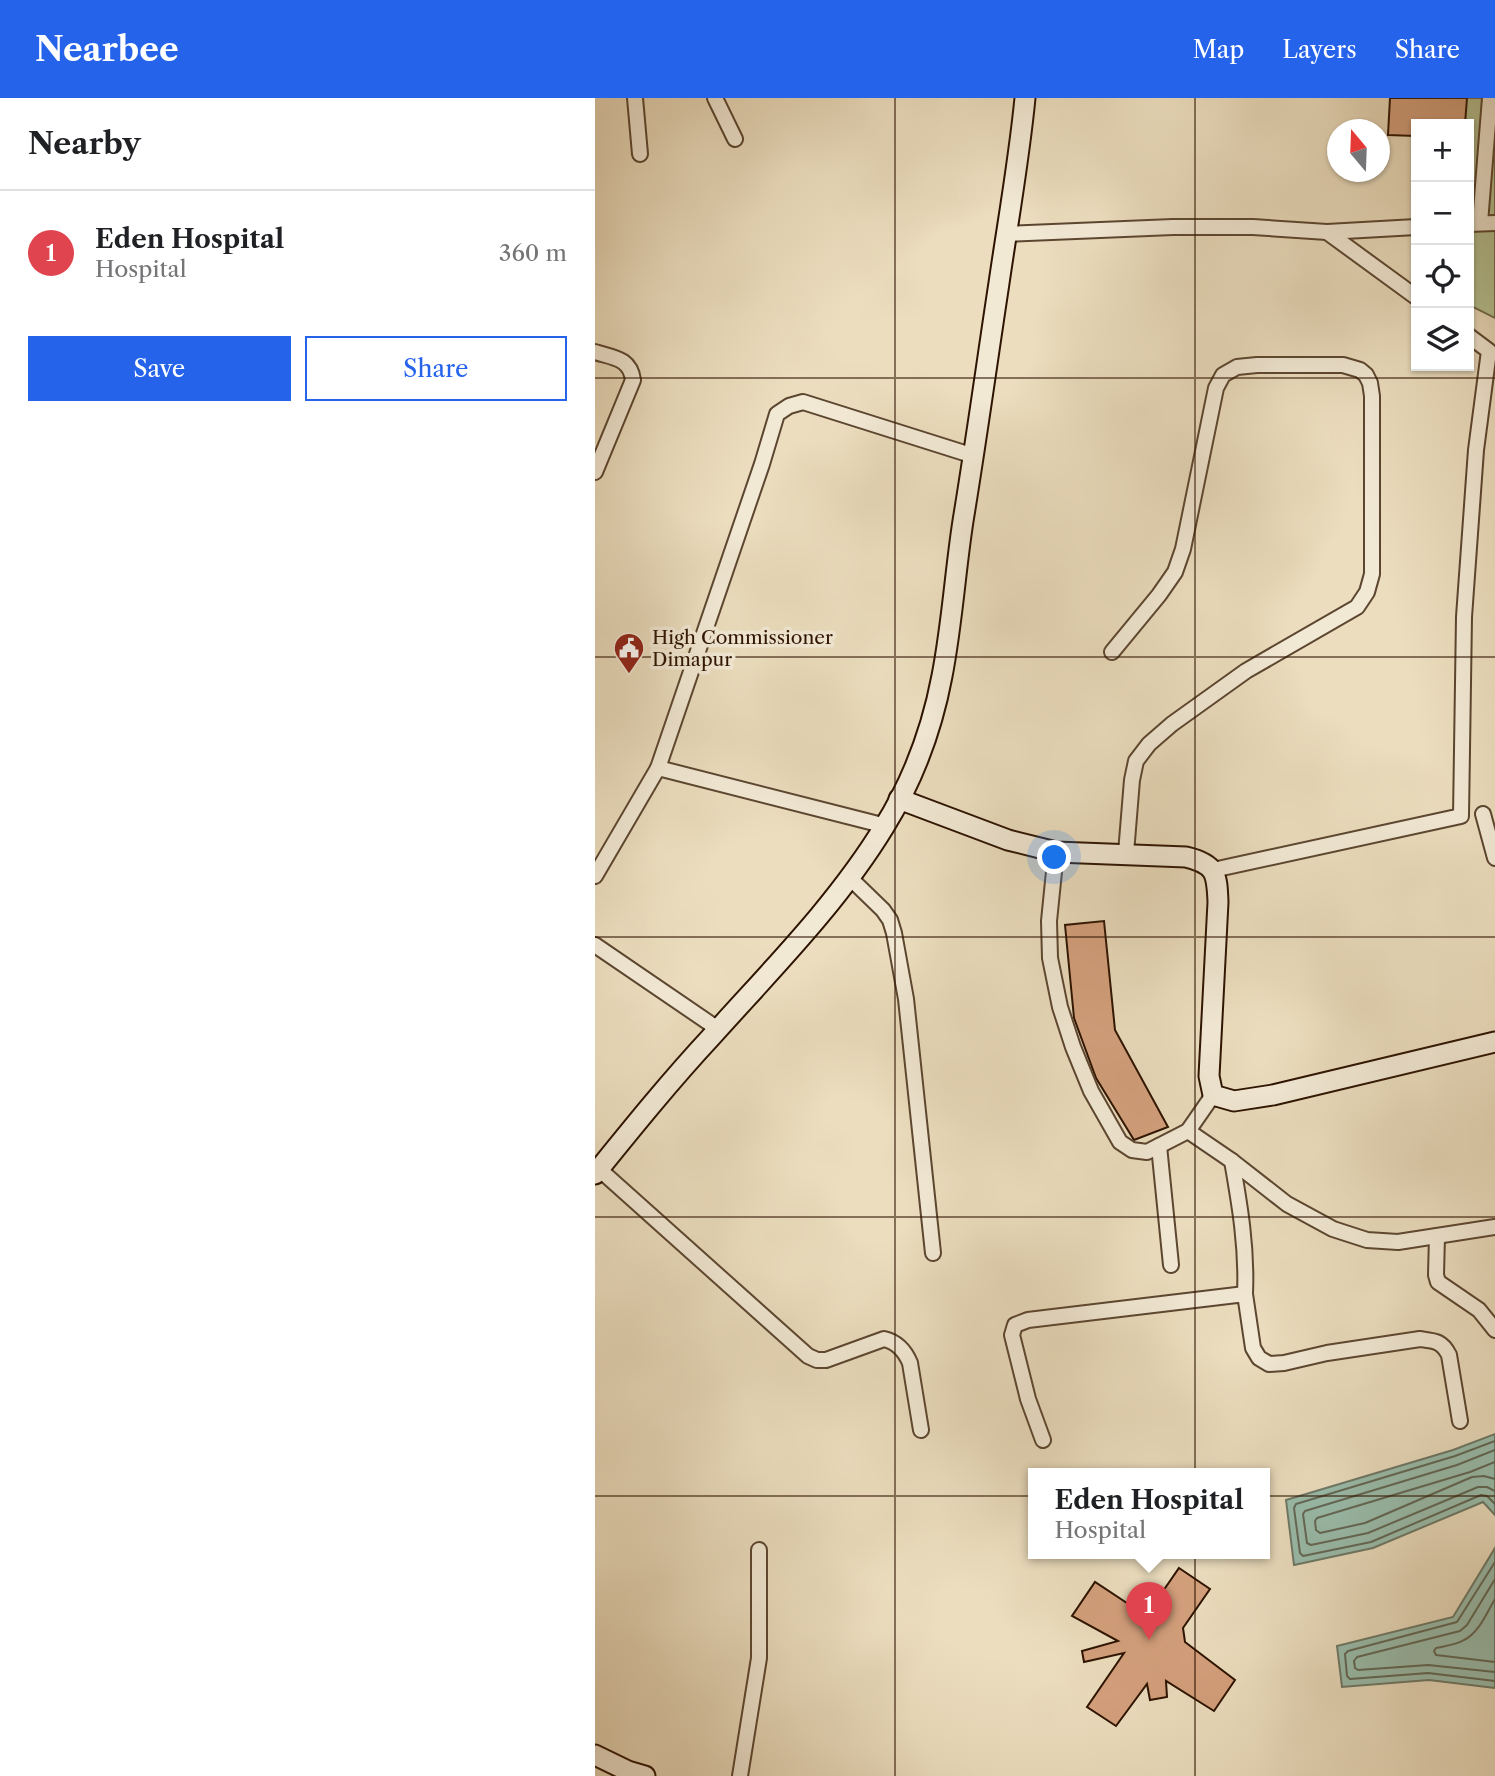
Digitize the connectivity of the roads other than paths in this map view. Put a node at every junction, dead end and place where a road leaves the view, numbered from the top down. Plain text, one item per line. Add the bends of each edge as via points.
1 (635, 98) edge
2 (715, 98) edge
3 (1025, 98) edge
4 (1490, 98) edge
5 (735, 139) dead end
6 (640, 154) dead end
7 (1481, 223) edge
8 (1411, 227) edge
9 (1328, 232) junction
10 (1006, 234) junction
11 (1411, 293) edge
12 (1474, 339) edge
13 (595, 352) edge
14 (1492, 352) edge
15 (974, 456) junction
16 (595, 472) edge
17 (1112, 652) dead end
18 (658, 768) junction
19 (899, 799) junction
20 (1489, 813) edge
21 (1461, 816) junction
22 (885, 826) junction
23 (1056, 852) junction
24 (1126, 853) junction
25 (1495, 858) edge
26 (1213, 870) junction
27 (595, 876) edge
28 (850, 878) junction
29 (595, 945) edge
30 (718, 1029) junction
31 (1495, 1042) edge
32 (1213, 1095) junction
33 (1188, 1131) junction
34 (1160, 1146) junction
35 (1232, 1161) junction
36 (597, 1171) edge
37 (1495, 1227) edge
38 (1437, 1236) junction
39 (933, 1253) dead end
40 (1171, 1265) dead end
41 (1245, 1294) junction
42 (1495, 1330) edge
43 (1460, 1421) dead end
44 (921, 1430) dead end
45 (1043, 1440) dead end
46 (759, 1550) dead end
47 (595, 1755) edge
48 (633, 1774) edge
49 (740, 1776) edge

1 - 6 street
2 - 5 street
3 - 10 main road
4 - 7 street
8 - 9 street
9 - 10 street via 1173,227
9 - 11 street
10 - 15 main road
12 - 14 street
13 - 16 street via 624,361 633,380
14 - 21 street via 1476,450 1464,617
15 - 18 street via 803,402 777,414
15 - 19 main road via 942,676 928,733
17 - 24 street via 1175,572 1216,388 1223,375 1237,367 1257,365 1343,365 1366,375 1372,396 1372,574 1367,592 1357,607 1246,671 1149,744 1136,761
18 - 22 street
18 - 27 street
19 - 22 main road
19 - 23 main road via 1008,840
20 - 21 street
20 - 25 street
21 - 26 street
22 - 28 main road
23 - 24 main road
23 - 34 street via 1050,958 1073,1046 1120,1143 1147,1152
24 - 26 main road via 1202,860
26 - 32 main road via 1218,902 1209,1076
28 - 30 main road
28 - 39 street via 883,910 894,933 906,999
29 - 30 street
30 - 36 main road
31 - 32 main road via 1273,1095 1234,1101
32 - 33 street
33 - 34 street
33 - 35 street
34 - 40 street
35 - 38 street via 1287,1205 1333,1229 1367,1240
35 - 41 street via 1244,1233
36 - 44 street via 808,1356 826,1360 884,1339 900,1347 910,1363
37 - 38 street
38 - 42 street via 1438,1282 1479,1310
41 - 43 street via 1254,1348 1269,1364 1420,1339 1445,1346
41 - 45 street via 1015,1325 1012,1335
46 - 49 street via 759,1658
47 - 48 main road

